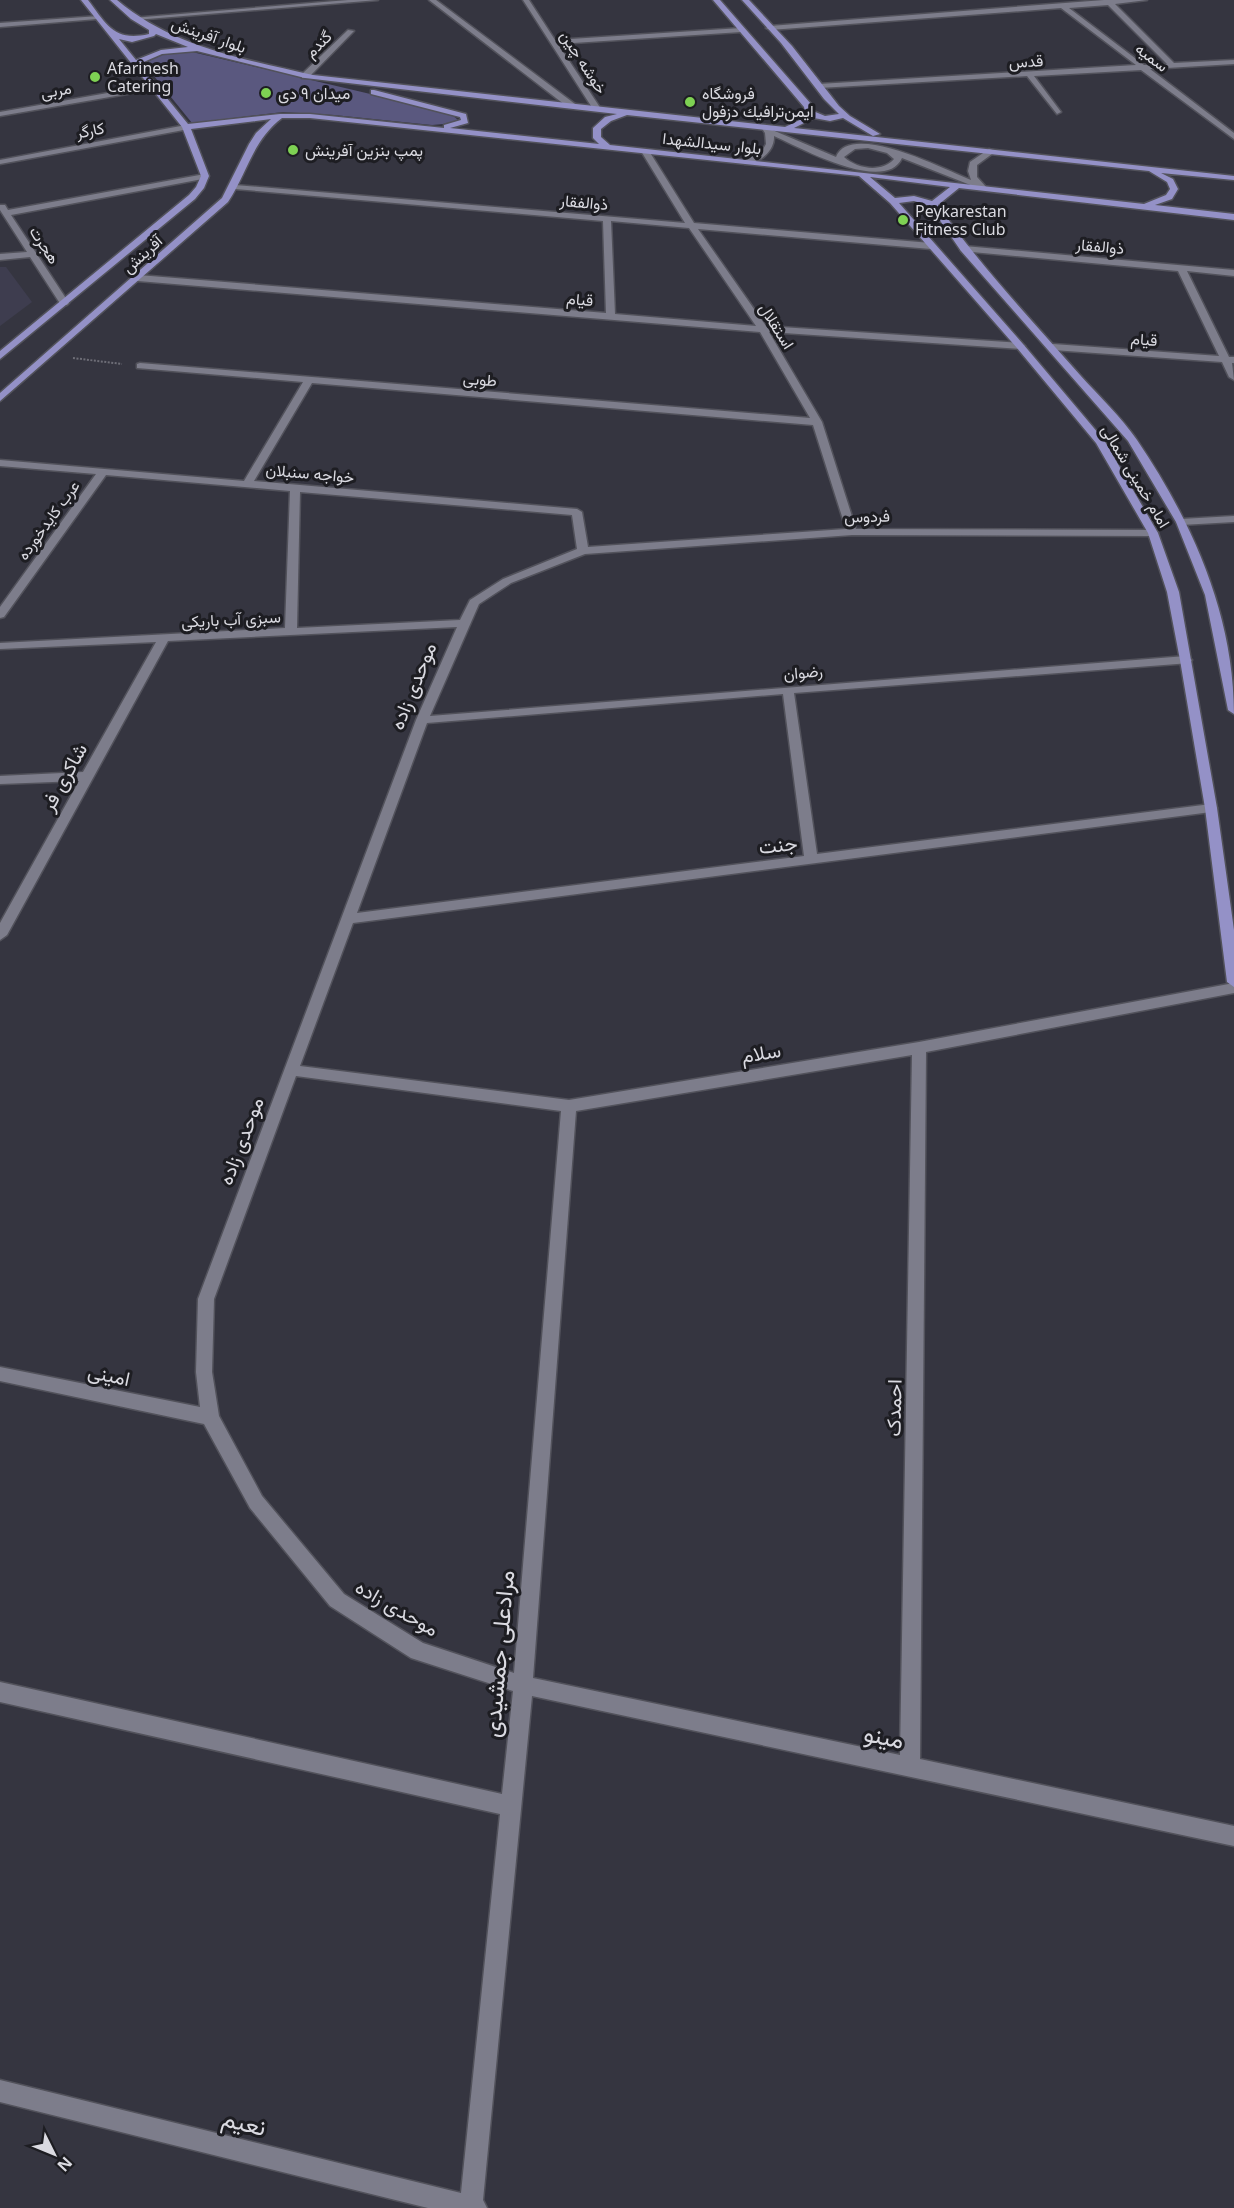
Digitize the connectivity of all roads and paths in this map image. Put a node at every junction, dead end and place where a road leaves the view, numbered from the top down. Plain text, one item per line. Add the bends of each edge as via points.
1 (84, 0) edge
2 (113, 0) edge
3 (375, 0) edge
4 (432, 0) edge
5 (526, 0) edge
6 (716, 0) edge
7 (745, 0) edge
8 (1054, 0) edge
9 (1144, 0) edge
10 (1108, 1) edge
11 (1062, 6) junction
12 (97, 17) junction
13 (135, 18) junction
14 (0, 25) edge
15 (770, 28) junction
16 (153, 29) junction
17 (741, 30) junction
18 (350, 31) dead end
19 (110, 34) junction
20 (553, 42) junction
21 (201, 49) junction
22 (1234, 62) edge
23 (134, 64) junction
24 (1173, 66) junction
25 (1144, 67) junction
26 (1029, 74) junction
27 (305, 76) junction
28 (134, 81) dead end
29 (149, 84) junction
30 (819, 86) junction
31 (572, 106) junction
32 (597, 109) junction
33 (810, 112) junction
34 (1057, 112) dead end
35 (627, 113) junction
36 (0, 114) edge
37 (842, 115) junction
38 (280, 116) junction
39 (186, 127) junction
40 (435, 128) junction
41 (766, 129) junction
42 (784, 129) junction
43 (1234, 137) edge
44 (899, 141) junction
45 (608, 148) junction
46 (891, 151) junction
47 (992, 151) junction
48 (645, 152) junction
49 (0, 162) edge
50 (748, 162) junction
51 (848, 165) junction
52 (1142, 167) junction
53 (861, 174) junction
54 (205, 176) junction
55 (1234, 178) edge
56 (957, 185) junction
57 (235, 187) junction
58 (983, 188) junction
59 (893, 201) junction
60 (933, 204) junction
61 (0, 205) edge
62 (1139, 206) junction
63 (6, 213) junction
64 (170, 215) junction
65 (181, 217) dead end
66 (1234, 217) edge
67 (192, 218) dead end
68 (607, 219) junction
69 (203, 220) junction
70 (691, 225) junction
71 (931, 246) junction
72 (964, 249) junction
73 (34, 254) junction
74 (0, 257) edge
75 (1181, 268) junction
76 (1234, 273) edge
77 (138, 278) junction
78 (64, 303) junction
79 (611, 317) junction
80 (763, 329) junction
81 (1020, 346) junction
82 (1053, 348) junction
83 (49, 355) junction
84 (0, 356) edge
85 (1230, 359) edge
86 (140, 366) joint
87 (1234, 377) edge
88 (309, 380) junction
89 (0, 398) edge
90 (817, 422) junction
91 (0, 463) edge
92 (102, 472) junction
93 (248, 483) junction
94 (295, 487) junction
95 (1234, 519) edge
96 (1181, 522) junction
97 (852, 532) junction
98 (1153, 533) junction
99 (583, 551) junction
100 (0, 615) edge
101 (463, 623) junction
102 (291, 632) junction
103 (163, 639) junction
104 (0, 646) edge
105 (1229, 657) edge
106 (1186, 660) junction
107 (788, 690) junction
108 (1234, 710) edge
109 (422, 720) junction
110 (88, 776) junction
111 (0, 780) edge
112 (1211, 808) junction
113 (811, 861) junction
114 (349, 920) junction
115 (1, 932) edge
116 (1234, 982) edge
117 (1234, 988) edge
118 (919, 1048) junction
119 (291, 1070) junction
120 (569, 1106) junction
121 (0, 1374) edge
122 (210, 1417) junction
123 (523, 1684) junction
124 (0, 1692) edge
125 (910, 1768) junction
126 (509, 1806) junction
127 (1234, 1836) edge
128 (0, 2091) edge
129 (472, 2208) edge

1 - 12 main road
2 - 13 main road, بلوار آفرینش
3 - 13 street
4 - 31 street
5 - 20 street, خوشه چین
6 - 17 main road
7 - 15 main road
8 - 11 street, سمیه
9 - 10 street
10 - 11 street
10 - 24 street
11 - 15 street
11 - 25 street, سمیه
12 - 14 street
12 - 19 main road
13 - 16 main road, بلوار آفرینش
15 - 30 main road
16 - 19 main road via 152,35 139,39
16 - 21 main road, بلوار آفرینش
17 - 20 street
17 - 33 main road
18 - 27 street, گندم
19 - 23 main road
20 - 32 street, خوشه چین
21 - 23 main road via 161,52
21 - 27 main road, بلوار آفرینش
22 - 24 street, قدس
23 - 29 main road
24 - 25 street, قدس
25 - 26 street, قدس
25 - 43 street, سمیه
26 - 30 street, قدس
26 - 34 street
27 - 31 main road, بلوار سیدالشهدا
27 - 40 main road via 463,116 465,121
28 - 29 street
29 - 36 street, مربی
29 - 39 main road
30 - 37 main road
31 - 32 main road, بلوار سیدالشهدا
32 - 35 main road, بلوار سیدالشهدا
33 - 37 main road via 823,118
33 - 42 main road via 810,118 802,124
35 - 41 main road, بلوار سیدالشهدا
35 - 45 main road via 608,119 597,128 597,138
37 - 44 main road via 863,128
38 - 39 main road, بلوار سیدالشهدا
38 - 40 main road, بلوار سیدالشهدا
38 - 57 main road, آفرینش via 256,136
39 - 49 street, کارگر
39 - 54 main road
40 - 45 main road, بلوار سیدالشهدا
41 - 42 main road, بلوار سیدالشهدا
41 - 50 street via 772,141 768,150
41 - 51 street
42 - 44 main road, بلوار سیدالشهدا
44 - 47 main road, بلوار سیدالشهدا
45 - 48 main road, بلوار سیدالشهدا
46 - 51 street via 898,159 891,166 873,169
46 - 51 street via 875,146 849,148 840,158
46 - 58 street
47 - 52 main road, بلوار سیدالشهدا
47 - 58 street via 973,164 971,172
48 - 50 main road, بلوار سیدالشهدا
48 - 70 street, استقلال
50 - 53 main road, بلوار سیدالشهدا
52 - 55 main road, بلوار سیدالشهدا
52 - 62 main road via 1170,181 1174,189 1163,200
53 - 56 main road, بلوار سیدالشهدا
53 - 59 main road, امام خمینی شمالی
54 - 63 street
54 - 64 main road, آفرینش via 192,197
56 - 58 main road, بلوار سیدالشهدا
56 - 60 main road
57 - 68 street, ذوالفقار
57 - 69 main road, آفرینش
58 - 62 main road, بلوار سیدالشهدا
59 - 60 main road via 914,198
59 - 71 main road, امام خمینی شمالی
60 - 72 main road, امام خمینی شمالی
61 - 63 street, هجرت
62 - 66 main road, بلوار سیدالشهدا
63 - 73 street, هجرت
64 - 65 main road
64 - 78 main road, آفرینش
67 - 69 main road
68 - 70 street, ذوالفقار
68 - 79 street
69 - 77 main road, آفرینش
70 - 71 street, ذوالفقار
70 - 80 street, استقلال
71 - 81 main road, امام خمینی شمالی
72 - 75 street, ذوالفقار
72 - 82 main road, امام خمینی شمالی
73 - 74 street
73 - 78 street, هجرت
75 - 76 street, ذوالفقار
75 - 85 street
77 - 79 street, قیام
77 - 83 main road, آفرینش
78 - 84 main road, آفرینش
79 - 80 street, قیام
80 - 81 street, قیام
80 - 90 street, استقلال
81 - 98 main road, امام خمینی شمالی via 1100,442
82 - 85 street, قیام
82 - 96 main road, امام خمینی شمالی via 1132,440
83 - 86 path
83 - 89 main road, آفرینش
85 - 87 street
86 - 88 street, طوبی
88 - 90 street, طوبی
88 - 93 street
90 - 97 street, استقلال
91 - 92 street, خواجه سنبلان
92 - 93 street, خواجه سنبلان
92 - 100 street, عرب کایدخورده
93 - 94 street, خواجه سنبلان
94 - 99 street, خواجه سنبلان via 577,512
94 - 102 street
95 - 96 street
96 - 105 main road, امام خمینی شمالی via 1211,595
97 - 98 street, فردوس
97 - 99 street, فردوس
98 - 106 main road, امام خمینی شمالی via 1173,592
99 - 101 street, موحدی زاده via 507,581 474,602
101 - 102 street, سبزی آب باریکی
101 - 109 street, موحدی زاده
102 - 103 street, سبزی آب باریکی
103 - 104 street, سبزی آب باریکی
103 - 110 street, شاکری فر
105 - 108 main road, امام خمینی شمالی
106 - 107 street, رضوان
106 - 112 main road, امام خمینی شمالی
107 - 109 street, رضوان
107 - 113 street
109 - 114 street, موحدی زاده
110 - 111 street
110 - 115 street, شاکری فر
112 - 113 street, جنت
112 - 116 main road, امام خمینی شمالی
113 - 114 street, جنت
114 - 119 street, موحدی زاده
117 - 118 street, سلام
118 - 120 street, سلام
118 - 125 street, احمدک
119 - 120 street, سلام
119 - 122 street, موحدی زاده via 206,1299 204,1372
120 - 123 street, مرادعلی جمشیدی
121 - 122 street, امینی
122 - 123 street, موحدی زاده via 256,1502 337,1600 418,1651
123 - 125 street, مینو
123 - 126 street, مرادعلی جمشیدی
124 - 126 street
125 - 127 street, مینو
126 - 129 street, مرادعلی جمشیدی
128 - 129 street, نعیم

